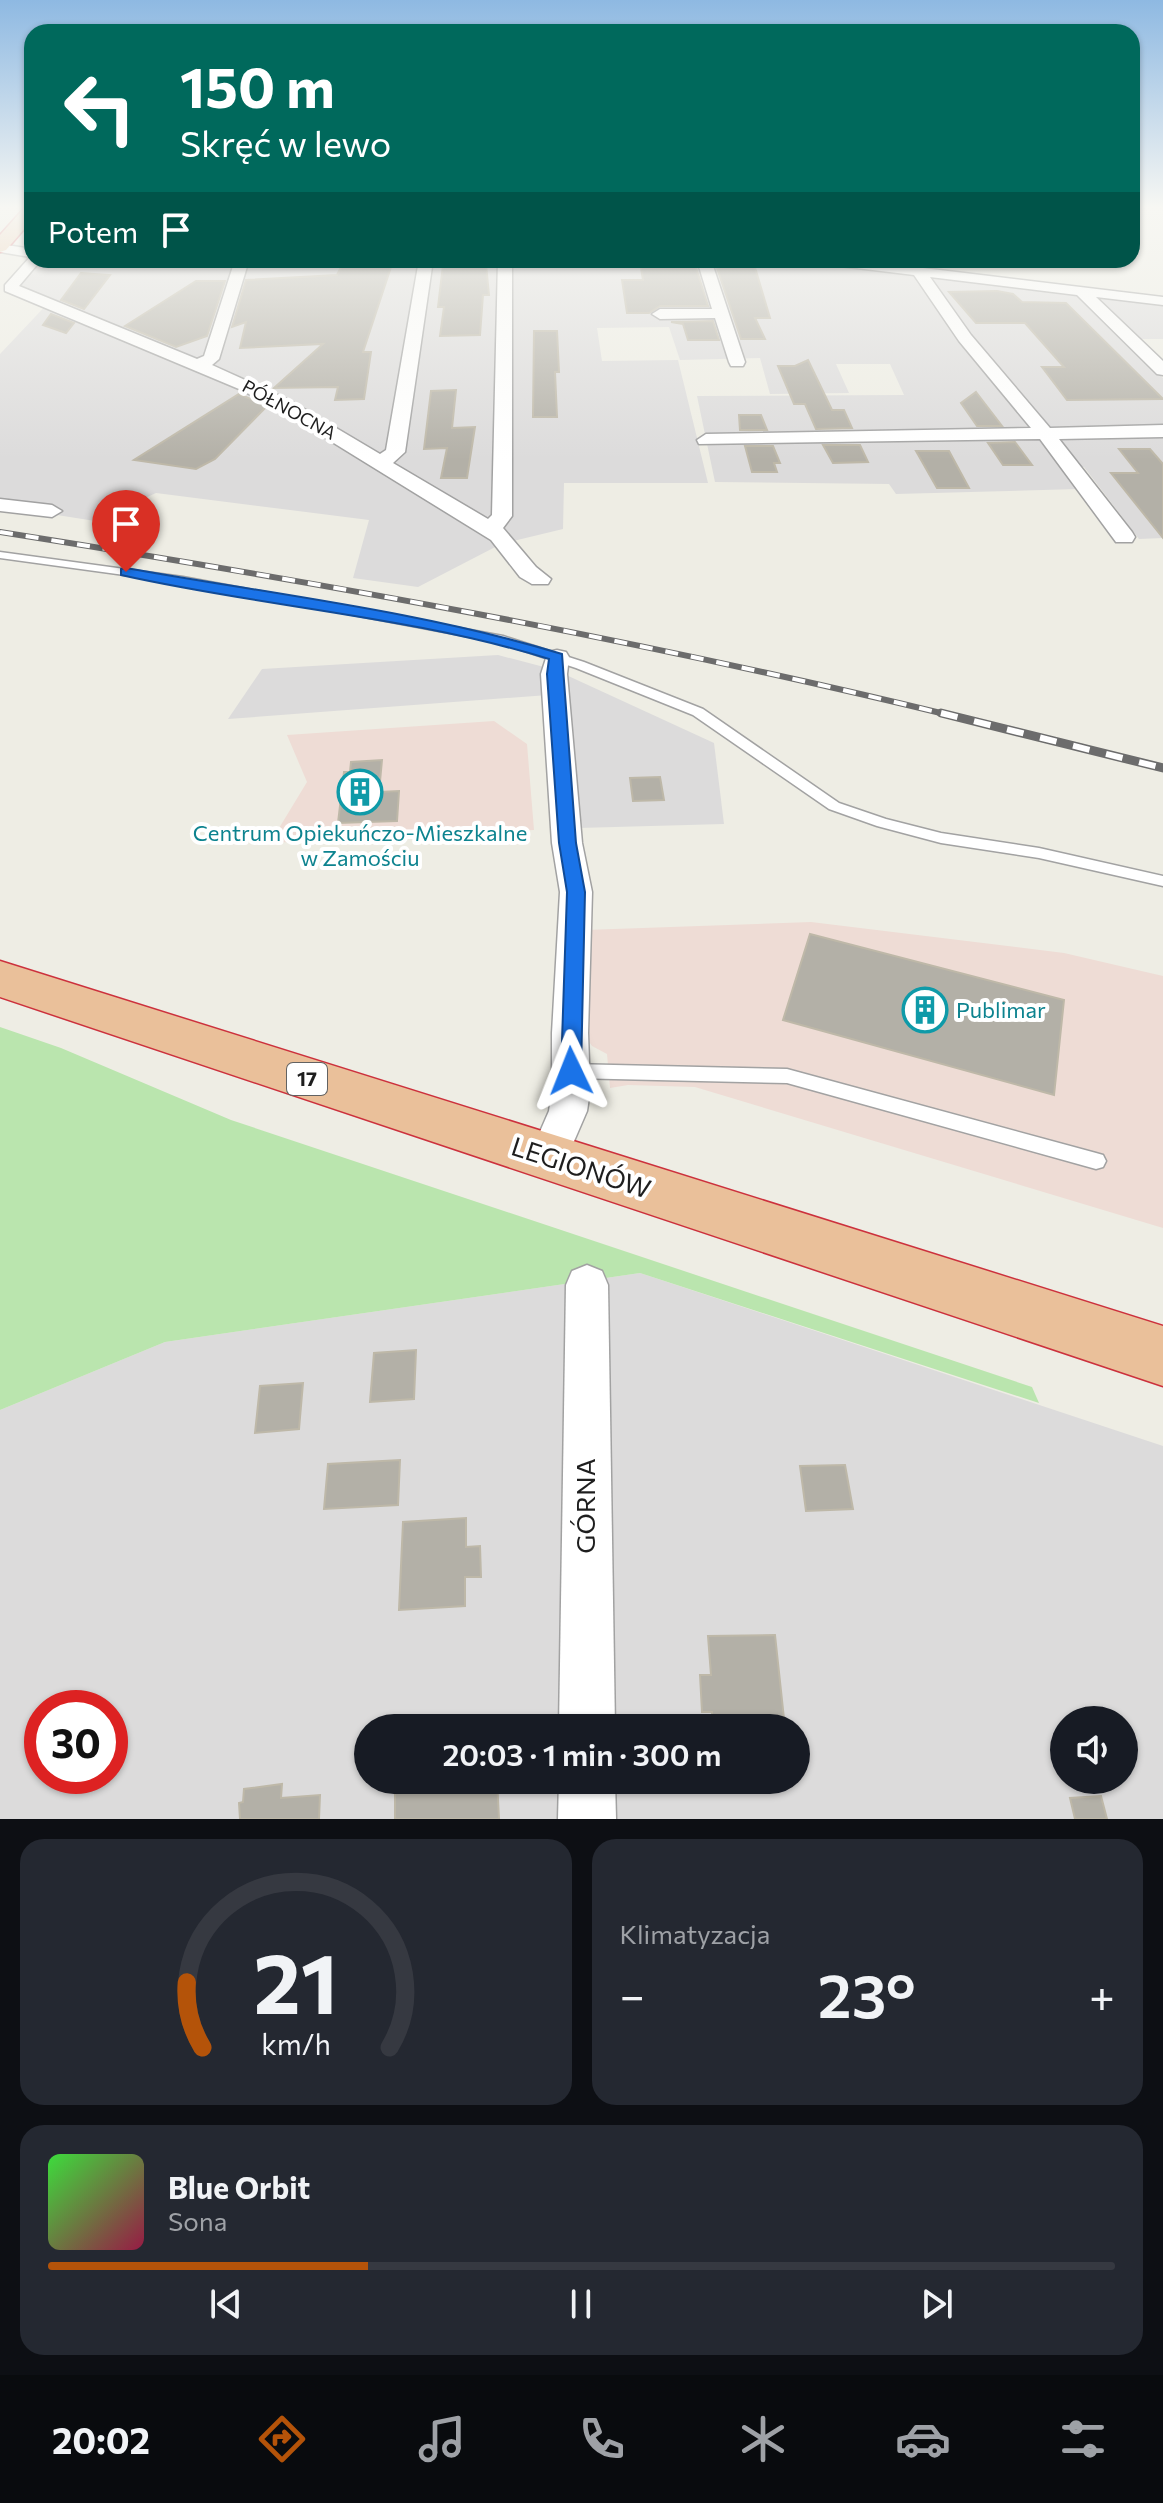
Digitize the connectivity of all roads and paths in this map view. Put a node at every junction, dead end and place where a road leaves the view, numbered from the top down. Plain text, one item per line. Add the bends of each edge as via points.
1 (17, 291) edge
2 (232, 291) edge
3 (421, 291) edge
4 (505, 291) edge
5 (713, 291) edge
6 (932, 291) edge
7 (1081, 291) joint
8 (1163, 301) edge
9 (720, 313) junction
10 (660, 314) dead end
11 (737, 362) dead end
12 (197, 366) junction
13 (1163, 370) edge
14 (1163, 431) edge
15 (1047, 436) junction
16 (706, 440) dead end
17 (381, 463) junction
18 (0, 505) edge
19 (52, 511) dead end
20 (490, 529) junction
21 (1124, 537) dead end
22 (0, 555) edge
23 (540, 579) dead end
24 (557, 657) junction
25 (1163, 881) edge
26 (0, 979) edge
27 (571, 1071) junction
28 (548, 1157) junction
29 (1096, 1161) dead end
30 (587, 1285) dead end
31 (1163, 1356) edge
32 (587, 1714) edge
33 (587, 1794) edge
34 (587, 1819) edge

1 - 12 street, PÓŁNOCNA
2 - 12 street via 211,359
3 - 17 street via 395,452
4 - 20 street via 502,516
5 - 9 street
6 - 15 street
7 - 8 street
7 - 13 street
9 - 10 street
9 - 11 street
12 - 17 street, PÓŁNOCNA via 283,404
14 - 15 street
15 - 16 street
15 - 21 street
17 - 20 street, PÓŁNOCNA
18 - 19 street
20 - 23 street, PÓŁNOCNA
22 - 24 lane via 294,600 499,639
24 - 25 lane via 698,712 834,806 941,838
24 - 27 street via 567,843 576,892
26 - 28 highway, LEGIONÓW / 17
27 - 28 street via 568,1111
27 - 29 lane via 787,1076
28 - 31 highway, LEGIONÓW / 17
30 - 32 street, GÓRNA
33 - 34 street

